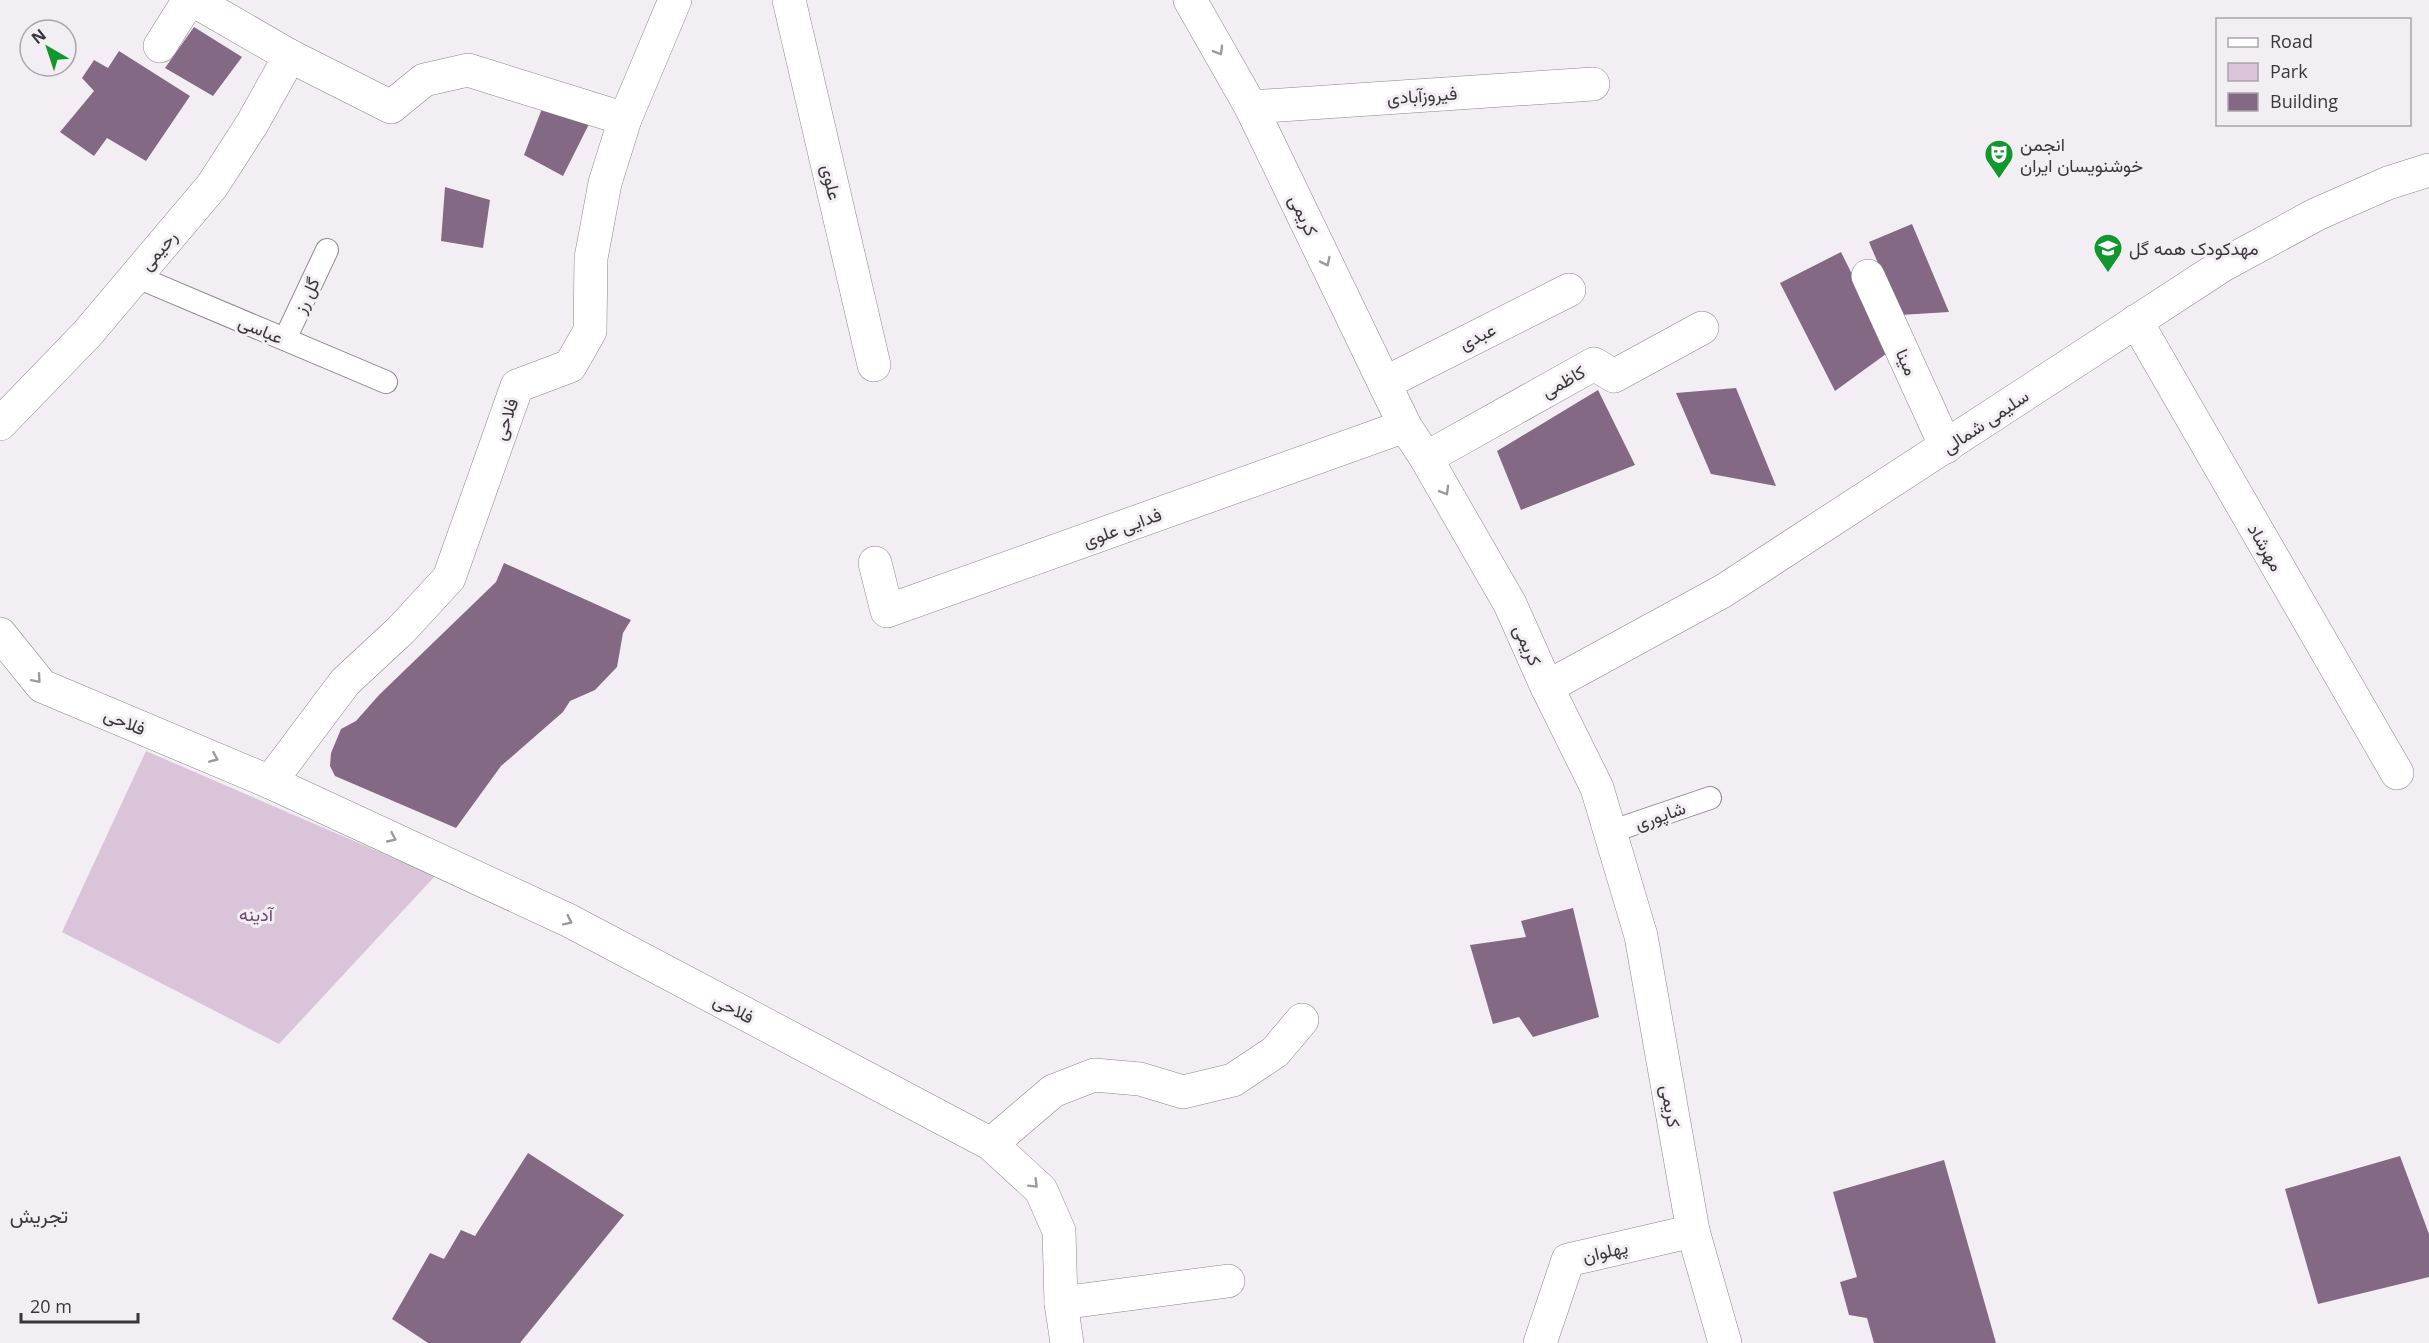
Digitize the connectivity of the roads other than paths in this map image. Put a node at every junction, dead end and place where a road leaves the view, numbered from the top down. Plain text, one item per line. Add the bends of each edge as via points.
1 (189, 0) edge
2 (193, 0) edge
3 (675, 0) edge
4 (789, 0) edge
5 (1190, 0) edge
6 (160, 46) dead end
7 (290, 56) junction
8 (1593, 84) dead end
9 (1251, 106) junction
10 (625, 119) junction
11 (2429, 170) edge
12 (327, 250) dead end
13 (135, 276) junction
14 (1868, 276) dead end
15 (1569, 290) dead end
16 (2136, 321) junction
17 (1702, 328) dead end
18 (285, 339) junction
19 (874, 365) dead end
20 (386, 382) dead end
21 (1385, 382) junction
22 (0, 424) edge
23 (1405, 426) junction
24 (1946, 447) junction
25 (1426, 458) junction
26 (875, 563) dead end
27 (0, 634) edge
28 (1547, 687) junction
29 (2397, 773) dead end
30 (270, 782) junction
31 (1710, 798) dead end
32 (1610, 832) junction
33 (1302, 1020) dead end
34 (992, 1144) junction
35 (1693, 1231) junction
36 (1228, 1281) dead end
37 (1061, 1303) junction
38 (1067, 1343) edge
39 (1540, 1343) edge
40 (1725, 1343) edge

1 - 6 street
2 - 7 street
3 - 10 street, فلاحی
4 - 19 street, علوی
5 -> 9 street, کریمی
7 - 10 street via 391,107 424,80 468,70
7 - 13 street, رحیمی via 212,186
8 - 9 street, فیروزآبادی
9 -> 21 street, کریمی
10 - 30 street, فلاحی via 605,183 591,258 590,331 570,366 516,386 449,579 345,682
11 - 16 street, سلیمی شمالی via 2317,214 2223,265
12 - 18 lane, گل رز
13 - 18 lane, عباسی
13 - 22 street, رحیمی via 87,334
14 - 24 street, مینا
15 - 21 street, عبدی
16 - 24 street, سلیمی شمالی
16 - 29 street, مهرشاد
17 - 25 street, کاظمی via 1614,376 1594,364
18 - 20 lane, عباسی
21 - 23 street, کریمی
23 - 25 street, کریمی
23 - 26 street, فدایی علوی via 887,611
24 - 28 street, سلیمی شمالی via 1723,591
25 -> 28 street, کریمی via 1510,604
27 -> 30 street, فلاحی via 42,686
28 - 32 street, کریمی via 1597,788
30 -> 34 street, فلاحی via 568,920
31 - 32 lane, شاپوری
32 - 35 street, کریمی via 1641,936
33 - 34 street via 1275,1052 1233,1080 1183,1092 1140,1079 1094,1075 1053,1091
34 -> 37 street, فلاحی via 1041,1190 1059,1231
35 - 39 street, پهلوان via 1568,1260
35 - 40 street, کریمی
36 - 37 street
37 - 38 street, فلاحی

